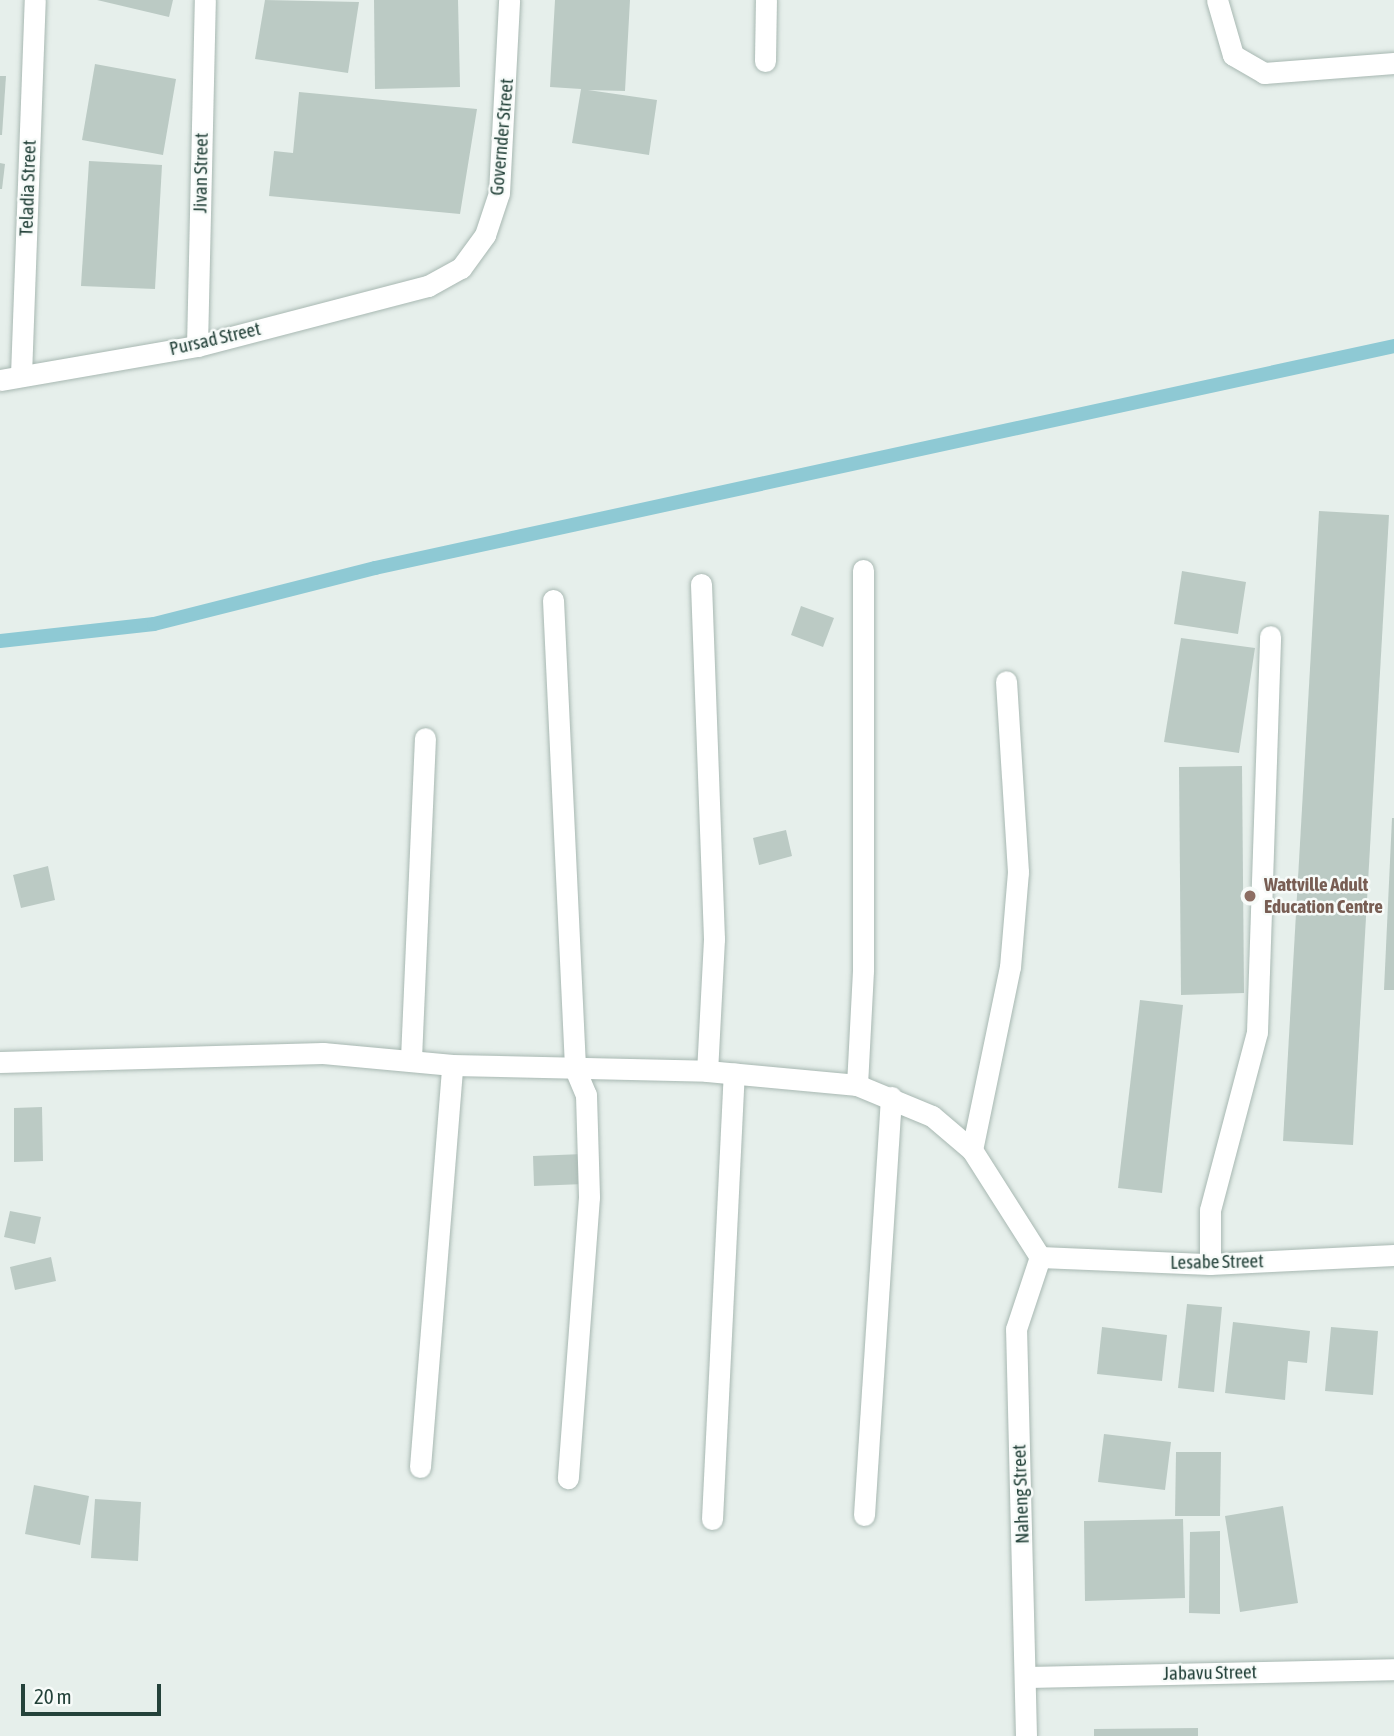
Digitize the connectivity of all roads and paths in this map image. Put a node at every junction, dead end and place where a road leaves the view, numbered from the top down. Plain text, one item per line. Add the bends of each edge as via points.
1 (35, 0) edge
2 (205, 0) edge
3 (509, 0) edge
4 (766, 0) edge
5 (1217, 0) edge
6 (765, 61) dead end
7 (1394, 63) edge
8 (428, 286) joint
9 (197, 346) junction
10 (21, 375) junction
11 (0, 380) edge
12 (863, 570) dead end
13 (701, 584) dead end
14 (553, 600) dead end
15 (1270, 636) dead end
16 (1006, 681) dead end
17 (425, 738) dead end
18 (411, 1058) junction
19 (0, 1062) edge
20 (452, 1065) junction
21 (575, 1069) junction
22 (707, 1071) junction
23 (734, 1074) junction
24 (857, 1085) junction
25 (891, 1097) junction
26 (972, 1150) junction
27 (1394, 1255) edge
28 (1040, 1257) junction
29 (1210, 1264) junction
30 (420, 1466) dead end
31 (568, 1478) dead end
32 (864, 1515) dead end
33 (712, 1519) dead end
34 (1394, 1668) edge
35 (1026, 1677) junction
36 (1026, 1736) edge

1 - 10 street, Teladia Street
2 - 9 street, Jivan Street
3 - 8 street, Governder Street via 499,193 485,235 461,268
4 - 6 street
5 - 7 street via 1233,55 1264,72
8 - 9 street, Pursad Street
9 - 10 street, Pursad Street
10 - 11 street, Pursad Street
12 - 24 street via 863,970
13 - 22 street via 714,939
14 - 21 street
15 - 29 street via 1257,1032 1210,1210
16 - 26 street via 1018,872 1010,967
17 - 18 street
18 - 19 street via 323,1053
18 - 20 street
20 - 21 street
20 - 30 street
21 - 22 street
21 - 31 street via 586,1095 589,1197
22 - 23 street
23 - 24 street
23 - 33 street
24 - 25 street
25 - 26 street via 932,1116
25 - 32 street
26 - 28 street
27 - 29 street, Lesabe Street
28 - 29 street, Lesabe Street
28 - 35 street, Naheng Street via 1016,1329
34 - 35 street, Jabavu Street
35 - 36 street, Naheng Street

